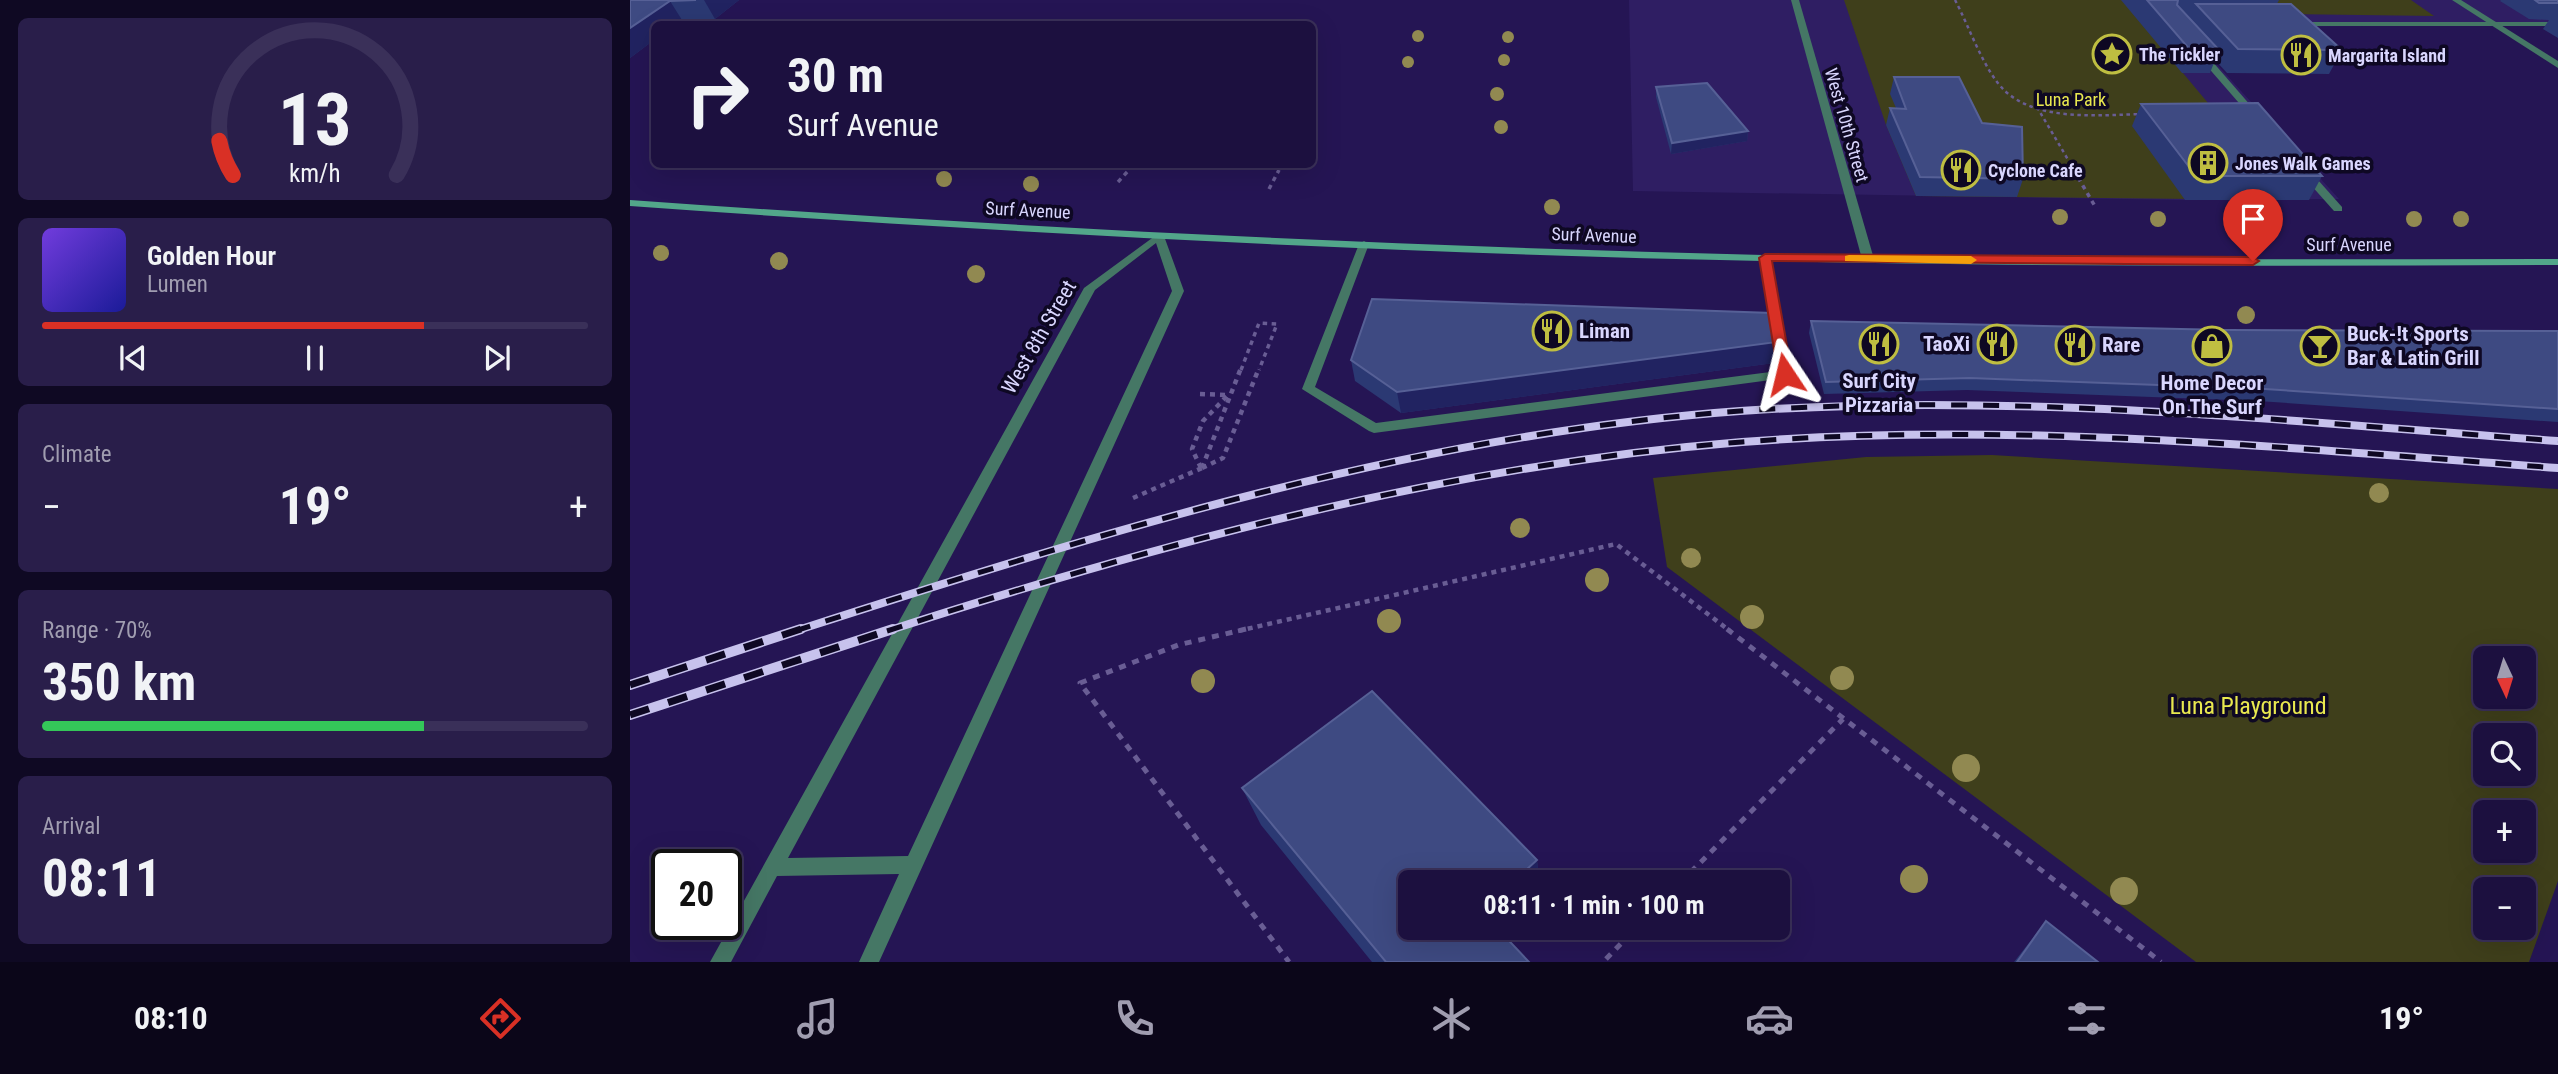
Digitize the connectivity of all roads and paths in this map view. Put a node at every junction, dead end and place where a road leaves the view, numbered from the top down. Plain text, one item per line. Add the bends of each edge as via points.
1 (1795, 0) edge
2 (1955, 0) edge
3 (2456, 0) edge
4 (2282, 24) edge
5 (2558, 24) edge
6 (2496, 25) junction
7 (2192, 43) edge
8 (2558, 65) edge
9 (2036, 107) junction
10 (2143, 114) dead end
11 (2264, 126) edge
12 (2301, 167) edge
13 (1279, 170) dead end
14 (1128, 171) dead end
15 (1118, 182) dead end
16 (1269, 189) dead end
17 (630, 203) edge
18 (2096, 208) dead end
19 (2338, 209) dead end
20 (1159, 236) junction
21 (1364, 244) junction
22 (1765, 258) junction
23 (1868, 259) junction
24 (2558, 262) edge
25 (1200, 394) dead end
26 (1228, 395) junction
27 (1201, 468) junction
28 (1133, 498) dead end
29 (1843, 719) junction
30 (914, 865) junction
31 (772, 867) junction
32 (1693, 870) edge
33 (1624, 940) edge
34 (1606, 959) dead end
35 (720, 962) edge
36 (869, 962) edge
37 (1289, 962) edge
38 (2161, 962) edge

1 - 23 street, West 10th Street
2 - 9 path via 2003,89 2026,106
3 - 6 street
4 - 6 street
5 - 6 street
6 - 8 street
7 - 11 street
9 - 10 path
9 - 18 path
12 - 19 street
13 - 16 path
14 - 15 path
17 - 20 main road, Surf Avenue
20 - 21 main road, Surf Avenue
20 - 30 street via 1178,291
20 - 31 street, West 8th Street via 1090,288
21 - 22 main road, Surf Avenue
21 - 22 street via 1308,389 1374,428 1785,374
22 - 23 main road, Surf Avenue
23 - 24 main road, Surf Avenue
25 - 26 path
26 - 27 path
26 - 27 path via 1203,421 1192,449
26 - 27 path via 1259,323 1276,324 1223,458
27 - 28 path
29 - 32 path
29 - 37 path via 1616,544 1178,645 1080,683
29 - 38 path
30 - 31 street
30 - 36 street
31 - 35 street, West 8th Street
33 - 34 path

